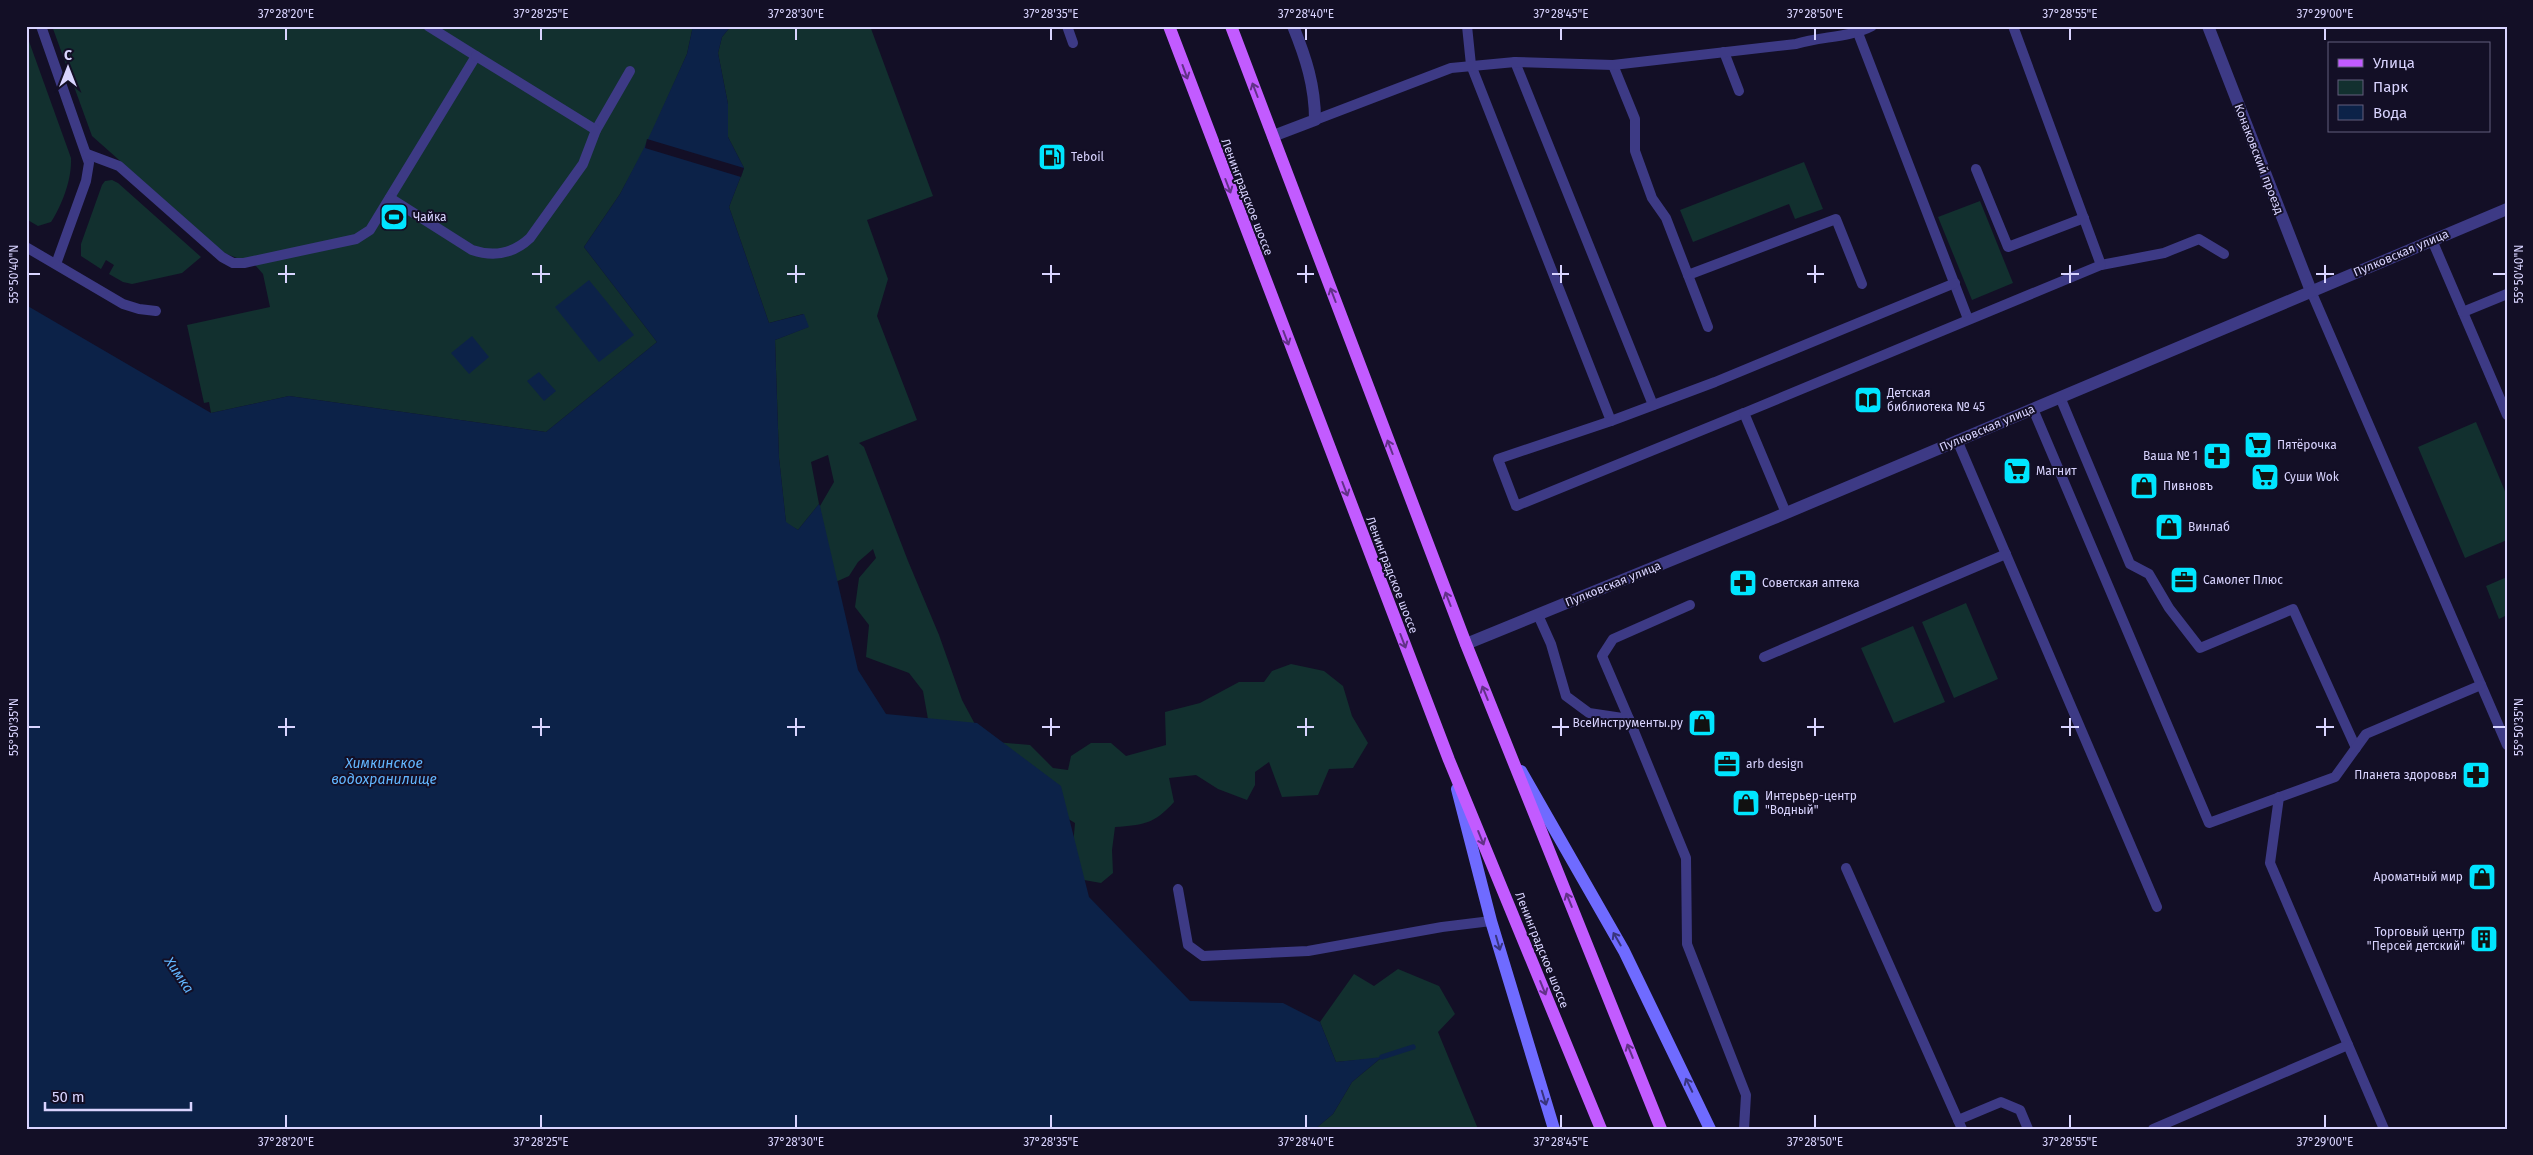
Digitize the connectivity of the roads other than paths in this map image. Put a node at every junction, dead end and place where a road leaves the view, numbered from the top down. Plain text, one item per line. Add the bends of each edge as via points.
1 (41, 26) edge
2 (428, 26) edge
3 (1066, 26) edge
4 (1168, 26) edge
5 (1230, 26) edge
6 (1293, 26) edge
7 (1467, 26) edge
8 (1872, 26) edge
9 (2013, 26) edge
10 (2208, 26) edge
11 (1858, 33) junction
12 (1073, 43) dead end
13 (1724, 52) junction
14 (476, 56) junction
15 (1516, 62) junction
16 (1471, 65) junction
17 (1613, 65) junction
18 (630, 71) dead end
19 (1739, 91) dead end
20 (1315, 120) junction
21 (596, 130) junction
22 (1273, 136) junction
23 (87, 154) junction
24 (1976, 169) dead end
25 (390, 198) junction
26 (2507, 209) edge
27 (2084, 218) junction
28 (2432, 240) junction
29 (26, 247) edge
30 (2224, 254) dead end
31 (56, 264) junction
32 (2102, 265) junction
33 (1688, 275) junction
34 (1954, 282) junction
35 (1862, 284) dead end
36 (2311, 291) junction
37 (2507, 294) edge
38 (156, 311) dead end
39 (2463, 312) junction
40 (1968, 319) junction
41 (1708, 327) dead end
42 (2060, 397) junction
43 (1653, 405) junction
44 (2032, 409) junction
45 (1744, 413) junction
46 (2507, 415) edge
47 (1611, 422) junction
48 (1958, 440) junction
49 (1786, 513) junction
50 (2006, 554) junction
51 (1690, 605) dead end
52 (1538, 616) junction
53 (1466, 644) junction
54 (1764, 656) dead end
55 (2480, 685) junction
56 (1629, 720) junction
57 (1503, 739) junction
58 (2507, 745) edge
59 (2356, 748) junction
60 (1449, 760) junction
61 (2279, 797) junction
62 (1846, 868) dead end
63 (1178, 889) dead end
64 (2157, 907) dead end
65 (1491, 921) junction
66 (2348, 1045) junction
67 (1960, 1124) edge
68 (1554, 1129) edge
69 (1601, 1129) edge
70 (1661, 1129) edge
71 (1710, 1129) edge
72 (1744, 1129) edge
73 (2028, 1129) edge
74 (2153, 1129) edge
75 (2384, 1129) edge

1 - 23 lane
2 - 14 lane
3 - 12 lane
4 -> 60 main road, Ленинградское шоссе
22 -> 5 main road
6 - 20 street via 1309,68 1315,95
7 - 16 lane
8 - 11 lane
9 - 27 lane
10 - 36 street, Конаковский проезд
11 - 13 lane
11 - 34 lane
13 - 17 lane
13 - 19 lane
14 - 21 lane
14 - 25 lane
15 - 16 lane
15 - 17 lane
15 - 43 lane
16 - 20 lane via 1451,68
16 - 47 lane
17 - 33 lane via 1635,119 1636,151 1652,198 1666,218
18 - 21 lane
20 - 22 street
21 - 25 lane via 583,164 530,238 520,247 505,253 486,254 472,250
53 -> 22 main road
23 - 25 lane via 119,166 222,257 233,263 356,239 370,230
23 - 31 lane via 86,181
24 - 27 lane via 2008,247
26 - 28 street, Пулковская улица
27 - 32 lane
28 - 36 street, Пулковская улица
28 - 39 lane
29 - 31 lane
30 - 32 lane via 2200,239 2164,253
31 - 38 lane via 123,304
32 - 40 lane
33 - 35 lane via 1836,219
33 - 41 lane
34 - 40 lane
34 - 43 lane
36 - 42 street, Пулковская улица
36 - 55 lane
37 - 39 lane
39 - 46 lane
40 - 45 lane
42 - 44 street, Пулковская улица
42 - 59 lane via 2130,564 2149,574 2169,608 2200,648 2293,609
43 - 47 lane
44 - 48 street, Пулковская улица
44 - 61 lane via 2209,823
45 - 47 lane via 1516,506 1498,459
45 - 49 lane
48 - 49 street, Пулковская улица
48 - 50 lane
49 - 52 street, Пулковская улица
50 - 54 lane
50 - 64 lane
51 - 56 lane via 1613,639 1602,656
52 - 53 street, Пулковская улица
52 - 56 lane via 1551,644 1566,696 1589,713
57 -> 53 main road
55 - 58 lane
55 - 59 lane via 2366,734
56 - 72 lane via 1686,858 1687,944 1746,1096
70 -> 57 main road
71 -> 57 main road via 1624,951
59 - 61 lane via 2335,777
60 - 65 main road
60 -> 69 main road, Ленинградское шоссе
61 - 66 lane via 2270,863
62 - 67 lane
63 - 65 lane via 1188,946 1203,956 1308,951
65 -> 68 main road
66 - 74 lane
66 - 75 lane
67 - 73 lane via 2001,1102 2020,1110

